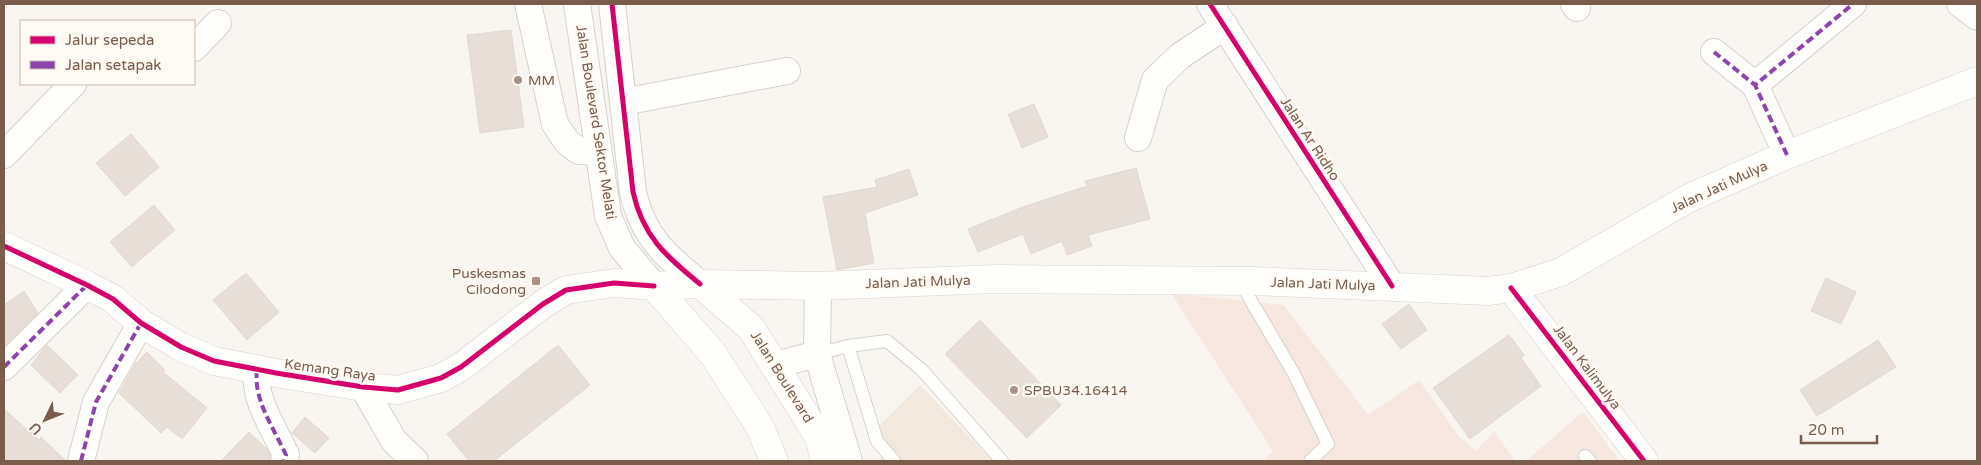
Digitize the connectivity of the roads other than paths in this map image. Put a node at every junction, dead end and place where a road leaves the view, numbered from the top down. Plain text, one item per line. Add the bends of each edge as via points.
1 (528, 4) edge
2 (577, 4) edge
3 (612, 4) edge
4 (1210, 4) edge
5 (1853, 4) edge
6 (1960, 4) edge
7 (1977, 17) edge
8 (218, 23) dead end
9 (1225, 26) junction
10 (195, 47) edge
11 (1714, 52) dead end
12 (787, 71) dead end
13 (1977, 81) edge
14 (72, 85) edge
15 (1755, 85) junction
16 (624, 102) junction
17 (1138, 138) dead end
18 (598, 152) junction
19 (4, 155) edge
20 (1787, 155) junction
21 (4, 246) edge
22 (1240, 282) junction
23 (700, 284) junction
24 (87, 285) junction
25 (654, 286) junction
26 (774, 286) junction
27 (818, 286) junction
28 (1392, 286) junction
29 (1511, 288) junction
30 (141, 323) junction
31 (751, 328) junction
32 (848, 346) junction
33 (817, 354) junction
34 (775, 365) junction
35 (4, 367) edge
36 (257, 370) junction
37 (363, 387) junction
38 (81, 461) edge
39 (284, 461) edge
40 (415, 461) edge
41 (774, 461) edge
42 (825, 461) edge
43 (849, 461) edge
44 (894, 461) edge
45 (1002, 461) edge
46 (1310, 461) edge
47 (1644, 461) edge

1 - 18 street via 555,124 567,142 579,150
2 - 18 street, Jalan Boulevard Sektor Melati
3 - 16 street, Jalan Boulevard Sektor Melati
4 - 9 street, Jalan Ar Ridho
5 - 15 street
6 - 7 street
8 - 10 street
9 - 17 street via 1180,56 1154,80
9 - 28 street, Jalan Ar Ridho
11 - 15 street
12 - 16 street
13 - 20 main road, Jalan Jati Mulya
14 - 19 street
15 - 20 street
16 - 23 street, Jalan Boulevard Sektor Melati via 638,213 649,235
18 - 25 street, Jalan Boulevard Sektor Melati via 608,216 622,248
20 - 29 main road, Jalan Jati Mulya via 1688,198 1561,272
21 - 24 main road, Kemang Raya
22 - 27 main road, Jalan Jati Mulya via 995,280
22 - 28 main road, Jalan Jati Mulya
22 - 46 lane via 1293,372 1328,444
23 - 25 main road, Jalan Jati Mulya
23 - 26 main road, Jalan Jati Mulya
23 - 31 main road, Jalan Boulevard
24 - 30 main road, Kemang Raya via 113,299
24 - 35 street
25 - 37 main road, Kemang Raya via 614,283 566,290 537,308 461,368 441,378 398,390
25 - 41 main road via 713,354 760,427
26 - 27 main road, Jalan Jati Mulya
26 - 31 main road via 755,309
27 - 33 street
28 - 29 main road, Jalan Jati Mulya
29 - 47 main road, Jalan Kalimulya
30 - 36 main road, Kemang Raya via 205,357
30 - 38 street via 96,402
31 - 34 main road, Jalan Boulevard
32 - 33 lane
32 - 44 lane via 877,441
32 - 45 lane via 887,342 922,370
33 - 34 street
33 - 43 street
34 - 42 main road, Jalan Boulevard via 819,437
36 - 37 main road, Kemang Raya
36 - 39 street via 258,397 286,455
37 - 40 street via 394,441

